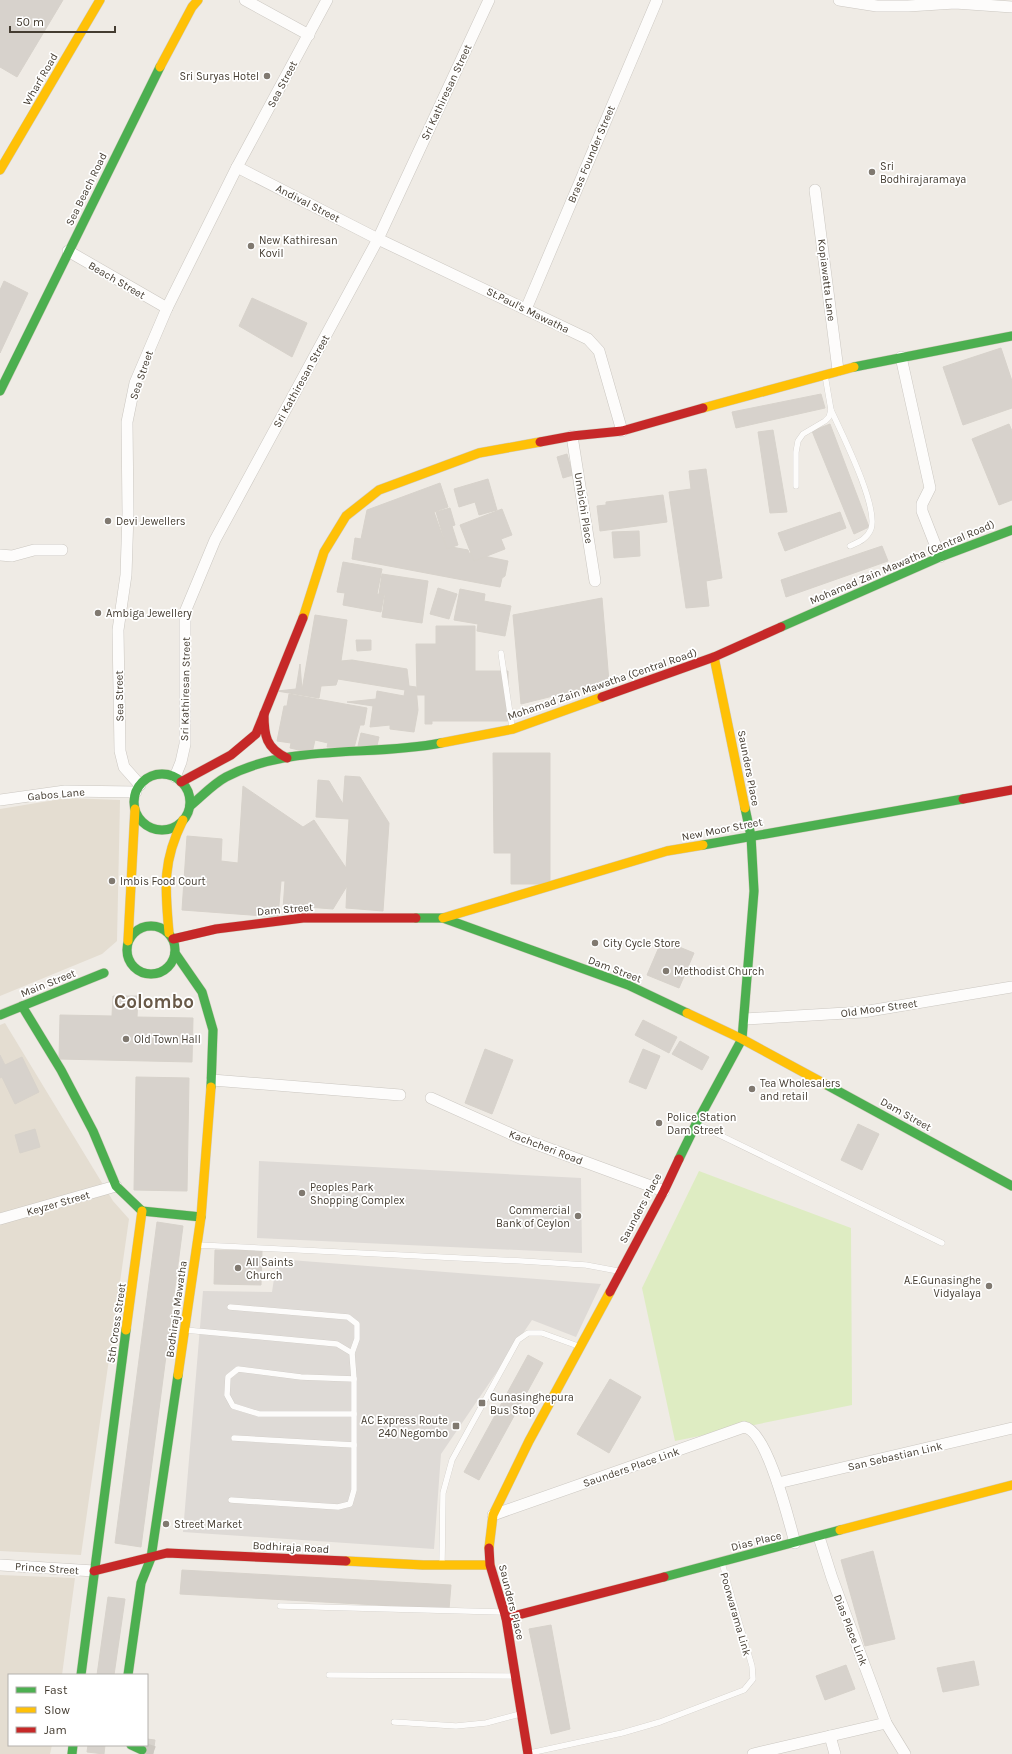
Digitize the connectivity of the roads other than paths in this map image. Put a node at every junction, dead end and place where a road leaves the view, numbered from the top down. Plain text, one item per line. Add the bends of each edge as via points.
1 (100, 0) edge
2 (198, 0) edge
3 (245, 0) edge
4 (327, 0) edge
5 (489, 0) edge
6 (657, 0) edge
7 (839, 0) edge
8 (1012, 7) edge
9 (309, 35) junction
10 (237, 167) junction
11 (0, 170) edge
12 (815, 190) dead end
13 (378, 239) junction
14 (68, 252) junction
15 (167, 308) junction
16 (526, 309) junction
17 (1012, 336) edge
18 (901, 357) junction
19 (838, 370) junction
20 (824, 374) junction
21 (0, 391) edge
22 (831, 410) junction
23 (622, 431) junction
24 (572, 436) junction
25 (796, 486) dead end
26 (1012, 530) edge
27 (850, 546) dead end
28 (62, 550) dead end
29 (0, 555) edge
30 (940, 557) junction
31 (595, 581) dead end
32 (501, 653) dead end
33 (714, 657) junction
34 (264, 714) junction
35 (513, 729) junction
36 (287, 758) junction
37 (178, 779) junction
38 (138, 788) junction
39 (1012, 790) edge
40 (0, 800) edge
41 (190, 806) junction
42 (135, 809) junction
43 (183, 820) junction
44 (751, 836) junction
45 (443, 918) junction
46 (171, 936) junction
47 (128, 941) junction
48 (175, 953) junction
49 (108, 971) dead end
50 (1012, 987) edge
51 (22, 1006) junction
52 (0, 1015) edge
53 (745, 1019) junction
54 (742, 1039) junction
55 (212, 1080) junction
56 (400, 1095) dead end
57 (431, 1098) dead end
58 (696, 1124) junction
59 (116, 1186) junction
60 (1012, 1186) edge
61 (664, 1192) junction
62 (142, 1211) junction
63 (201, 1217) junction
64 (0, 1219) edge
65 (942, 1243) dead end
66 (197, 1245) junction
67 (620, 1272) junction
68 (230, 1307) dead end
69 (185, 1330) junction
70 (580, 1347) junction
71 (352, 1353) junction
72 (354, 1379) junction
73 (354, 1414) junction
74 (1012, 1428) edge
75 (234, 1438) dead end
76 (354, 1445) junction
77 (778, 1484) junction
78 (1012, 1485) edge
79 (231, 1500) dead end
80 (493, 1515) junction
81 (819, 1536) junction
82 (795, 1543) junction
83 (151, 1558) junction
84 (721, 1562) junction
85 (0, 1565) edge
86 (442, 1565) junction
87 (490, 1565) junction
88 (94, 1572) junction
89 (280, 1606) dead end
90 (505, 1615) junction
91 (81, 1674) edge
92 (128, 1674) edge
93 (329, 1675) dead end
94 (516, 1676) junction
95 (522, 1714) junction
96 (394, 1722) dead end
97 (886, 1723) junction
98 (830, 1736) junction
99 (133, 1746) edge
100 (142, 1750) dead end
101 (528, 1754) edge
102 (753, 1754) edge
103 (835, 1754) edge
104 (905, 1754) edge

1 - 11 main road, Wharf Road
2 - 14 main road, Sea Beach Road via 175,38
3 - 9 street
4 - 9 street, Sea Street
5 - 13 street, Sri Kathiresan Street
6 - 16 street, Brass Founder Street
7 - 8 street via 877,6 956,2
9 - 10 street, Sea Street
10 - 13 street, Andival Street
10 - 15 street, Sea Street
12 - 19 street, Kopiawatta Lane
13 - 16 street, St.Paul's Mawatha
13 - 37 street, Sri Kathiresan Street via 215,540 185,612 185,744
14 - 15 street, Beach Street
14 - 21 main road, Sea Beach Road
15 - 38 street, Sea Street via 135,384 126,422 126,575 118,630 120,750 124,766
16 - 23 street, St.Paul's Mawatha via 588,338 599,351
17 - 18 main road
18 - 19 main road
18 - 30 street via 930,488 922,504 922,511
19 - 20 main road
20 - 22 lane
20 - 23 main road
22 - 25 lane via 825,421 803,434 798,441
22 - 27 lane via 860,473 872,516 872,528 866,538
23 - 24 main road
24 - 31 street, Umbichi Place
24 - 34 main road via 479,453 379,490 346,516 324,552 307,607
26 - 30 main road, Mohamad Zain Mawatha (Central Road)
28 - 29 street via 34,550 12,556
30 - 33 main road, Mohamad Zain Mawatha (Central Road)
32 - 35 lane
33 - 35 main road, Mohamad Zain Mawatha (Central Road)
33 - 44 main road, Saunders Place
34 - 36 main road via 264,732 269,745 276,753
34 - 37 main road via 256,734 249,742 206,769
35 - 36 main road, Mohamad Zain Mawatha (Central Road) via 426,746 332,752
36 - 41 main road, Mohamad Zain Mawatha (Central Road) via 250,766 224,778
37 - 38 main road via 162,774 153,775
37 - 41 main road via 188,790
38 - 40 street, Gabos Lane via 65,791
38 - 42 main road via 134,800
39 - 44 main road, New Moor Street
41 - 43 main road
42 - 43 main road via 141,820 160,830 176,826
42 - 47 main road
43 - 46 main road via 171,844 167,866 166,887
44 - 45 main road, New Moor Street via 667,852
44 - 53 main road, Saunders Place via 754,891
45 - 46 main road, Dam Street via 303,918
45 - 54 main road, Dam Street via 628,985
46 - 47 main road via 159,927 143,927
46 - 48 main road
47 - 48 main road via 124,957 130,969 140,973 148,975 163,972 173,961
48 - 55 main road, Bodhiraja Mawatha via 202,992 213,1030
49 - 51 main road, Main Street
50 - 53 street, Old Moor Street via 863,1012
51 - 52 main road, Main Street
51 - 59 main road via 61,1070 94,1132
53 - 54 main road, Saunders Place
54 - 58 main road, Saunders Place
54 - 60 main road, Dam Street
55 - 56 street
55 - 63 main road, Bodhiraja Mawatha
57 - 61 street, Kachcheri Road via 520,1138
58 - 61 main road, Saunders Place
58 - 65 lane
59 - 62 main road
59 - 64 street, Keyzer Street
61 - 67 main road, Saunders Place
62 - 63 main road
62 - 88 main road, 5th Cross Street
63 - 66 main road, Bodhiraja Mawatha
66 - 67 lane via 586,1265
66 - 69 main road, Bodhiraja Mawatha
67 - 70 main road, Saunders Place
68 - 71 lane via 348,1317 357,1324 357,1338
69 - 71 lane via 337,1344
69 - 83 main road, Bodhiraja Mawatha
70 - 80 main road, Saunders Place via 529,1441
70 - 86 lane via 542,1332 528,1333 518,1340 452,1460 443,1493
71 - 72 lane
72 - 73 lane
72 - 73 lane via 302,1377 238,1369 228,1377 227,1395 233,1406 259,1414
73 - 76 lane
74 - 77 street, San Sebastian Link
75 - 76 lane
76 - 79 lane via 354,1490 350,1504 338,1507
77 - 80 street, Saunders Place Link via 762,1443 752,1430 744,1426
77 - 82 street
78 - 81 main road, Dias Place
80 - 87 main road, Saunders Place via 489,1544
81 - 82 main road, Dias Place
81 - 97 street, Dias Place Link
82 - 84 main road, Dias Place
83 - 86 main road, Bodhiraja Road via 167,1553
83 - 88 main road, Bodhiraja Road
83 - 92 main road, Bodhiraja Mawatha via 141,1583
84 - 90 main road, Dias Place
84 - 101 lane, Poorwarama Link via 752,1666 753,1679 744,1690 660,1722
85 - 88 street, Prince Street
86 - 87 main road, Bodhiraja Road
87 - 90 main road, Saunders Place
88 - 91 main road, 5th Cross Street
89 - 90 lane
90 - 94 main road, Saunders Place
93 - 94 lane
94 - 95 main road, Saunders Place
95 - 96 lane via 486,1723 456,1726
95 - 101 main road, Saunders Place
97 - 98 street
97 - 104 street
98 - 102 street
98 - 103 street
99 - 100 main road

